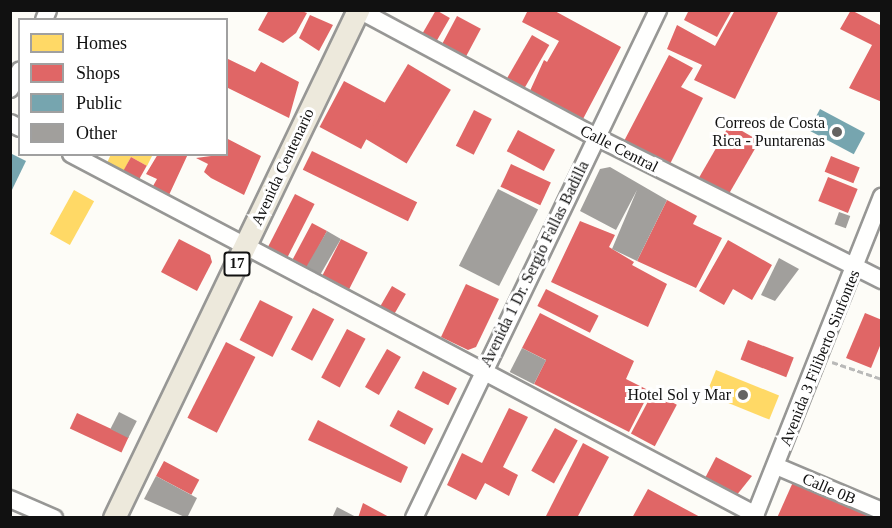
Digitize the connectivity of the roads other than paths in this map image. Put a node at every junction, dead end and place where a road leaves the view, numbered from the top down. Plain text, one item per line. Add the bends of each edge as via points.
1 (359, 10) edge
2 (658, 10) edge
3 (18, 74) edge
4 (10, 89) edge
5 (596, 137) junction
6 (75, 156) edge
7 (882, 197) edge
8 (246, 246) junction
9 (855, 270) junction
10 (882, 280) edge
11 (484, 372) junction
12 (776, 466) junction
13 (10, 499) edge
14 (882, 511) edge
15 (755, 516) edge
16 (54, 518) edge
17 (114, 518) edge
18 (414, 518) edge

1 - 5 street, Calle Central
1 - 8 main road, Avenida Centenario / 17
2 - 5 street, Avenida 1 Dr. Sergio Fallas Badilla
3 - 4 street
5 - 9 street, Calle Central
5 - 11 street, Avenida 1 Dr. Sergio Fallas Badilla
6 - 8 street
7 - 9 street, Avenida 3 Filiberto Sinfontes
8 - 11 street
8 - 17 main road, Avenida Centenario / 17
9 - 10 street, Calle Central
9 - 12 street, Avenida 3 Filiberto Sinfontes
11 - 15 street
11 - 18 street, Avenida 1 Dr. Sergio Fallas Badilla
12 - 14 street, Calle 0B
12 - 15 street, Avenida 3 Filiberto Sinfontes
13 - 16 street

